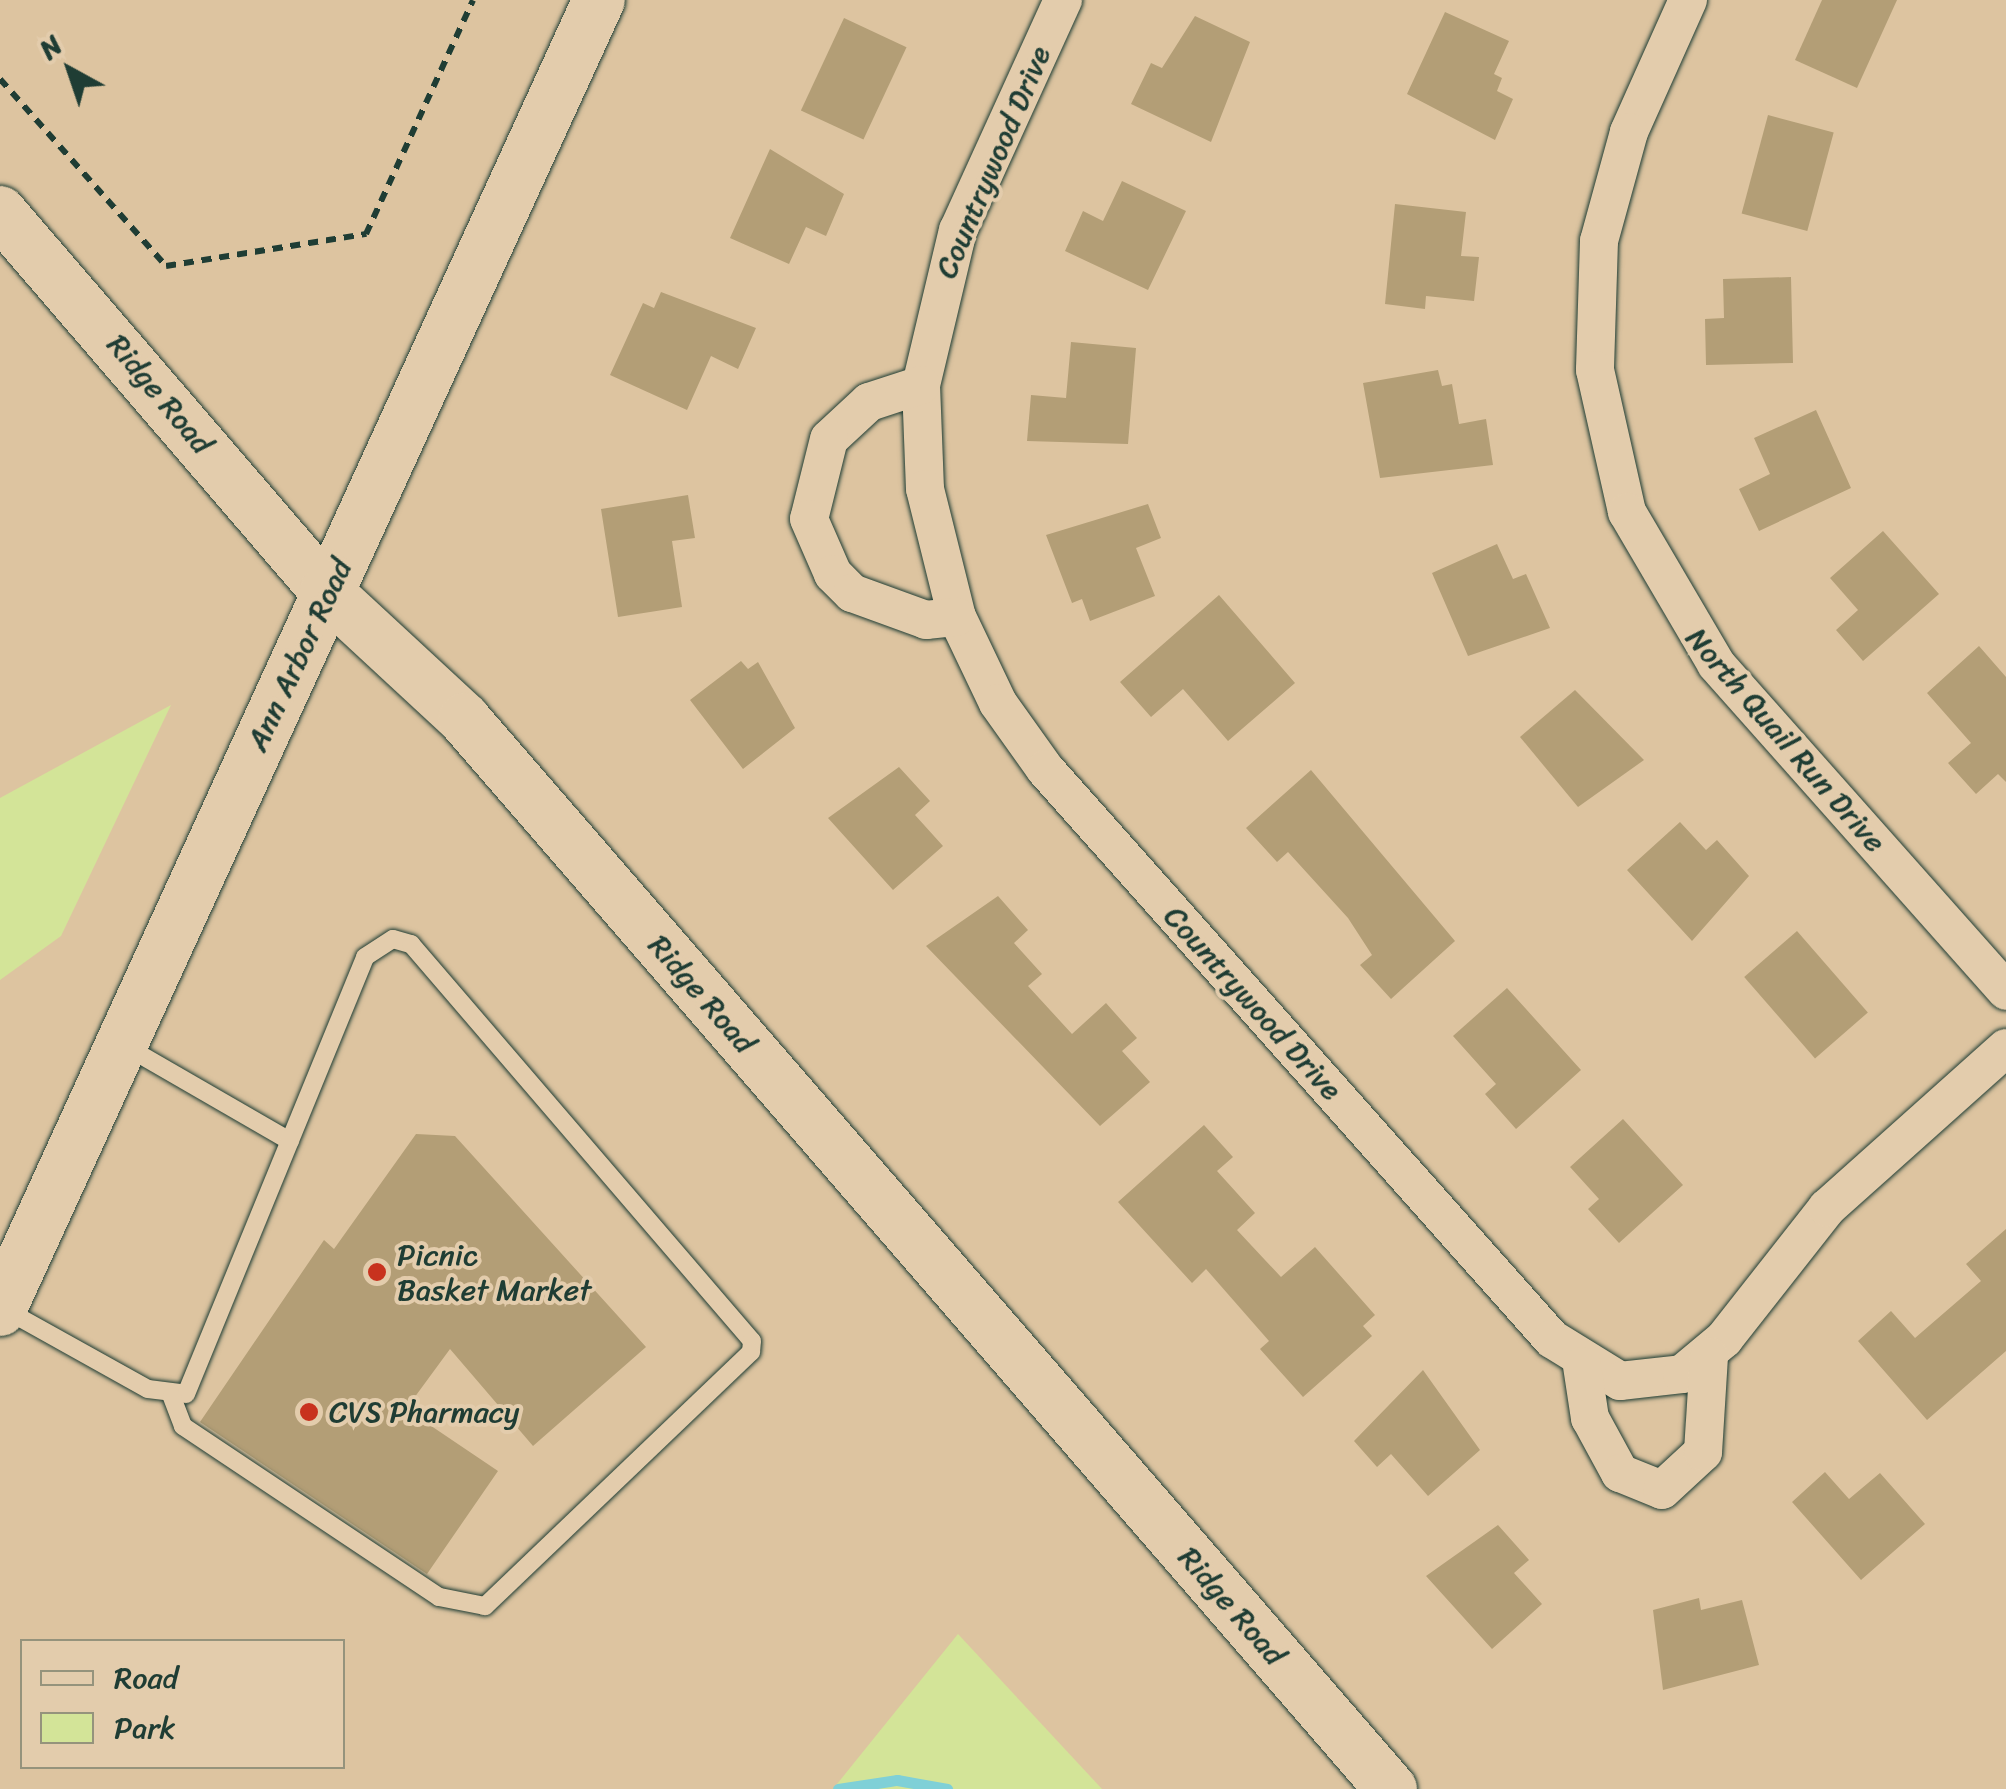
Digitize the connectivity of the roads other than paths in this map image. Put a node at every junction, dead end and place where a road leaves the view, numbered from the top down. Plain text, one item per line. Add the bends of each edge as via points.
1 (598, 0) edge
2 (1063, 0) edge
3 (1688, 0) edge
4 (0, 212) edge
5 (921, 385) junction
6 (326, 591) junction
7 (957, 618) junction
8 (2006, 991) edge
9 (122, 1044) junction
10 (2006, 1048) edge
11 (290, 1141) junction
12 (1, 1308) edge
13 (1708, 1356) junction
14 (1582, 1366) junction
15 (172, 1397) junction
16 (1391, 1789) edge

1 - 6 street, Ann Arbor Road
2 - 5 street, Countrywood Drive via 958,230
3 - 8 street, North Quail Run Drive via 1628,132 1599,242 1595,370 1627,512 1716,664
4 - 6 street, Ridge Road
5 - 7 street, Countrywood Drive via 925,490
5 - 7 street via 869,402 829,440 810,519 818,549 852,593 926,620
6 - 9 street, Ann Arbor Road
6 - 16 street, Ridge Road via 464,720
7 - 14 street, Countrywood Drive via 998,703 1045,769
9 - 11 lane
9 - 12 street, Ann Arbor Road
10 - 13 street via 1827,1208
11 - 15 lane via 186,1394
11 - 15 lane via 365,957 393,938 411,944 752,1340 752,1352 485,1606 440,1597 215,1448 183,1426
12 - 15 lane
13 - 14 street via 1659,1381 1620,1381
13 - 14 street via 1703,1452 1662,1490 1620,1473 1590,1418

